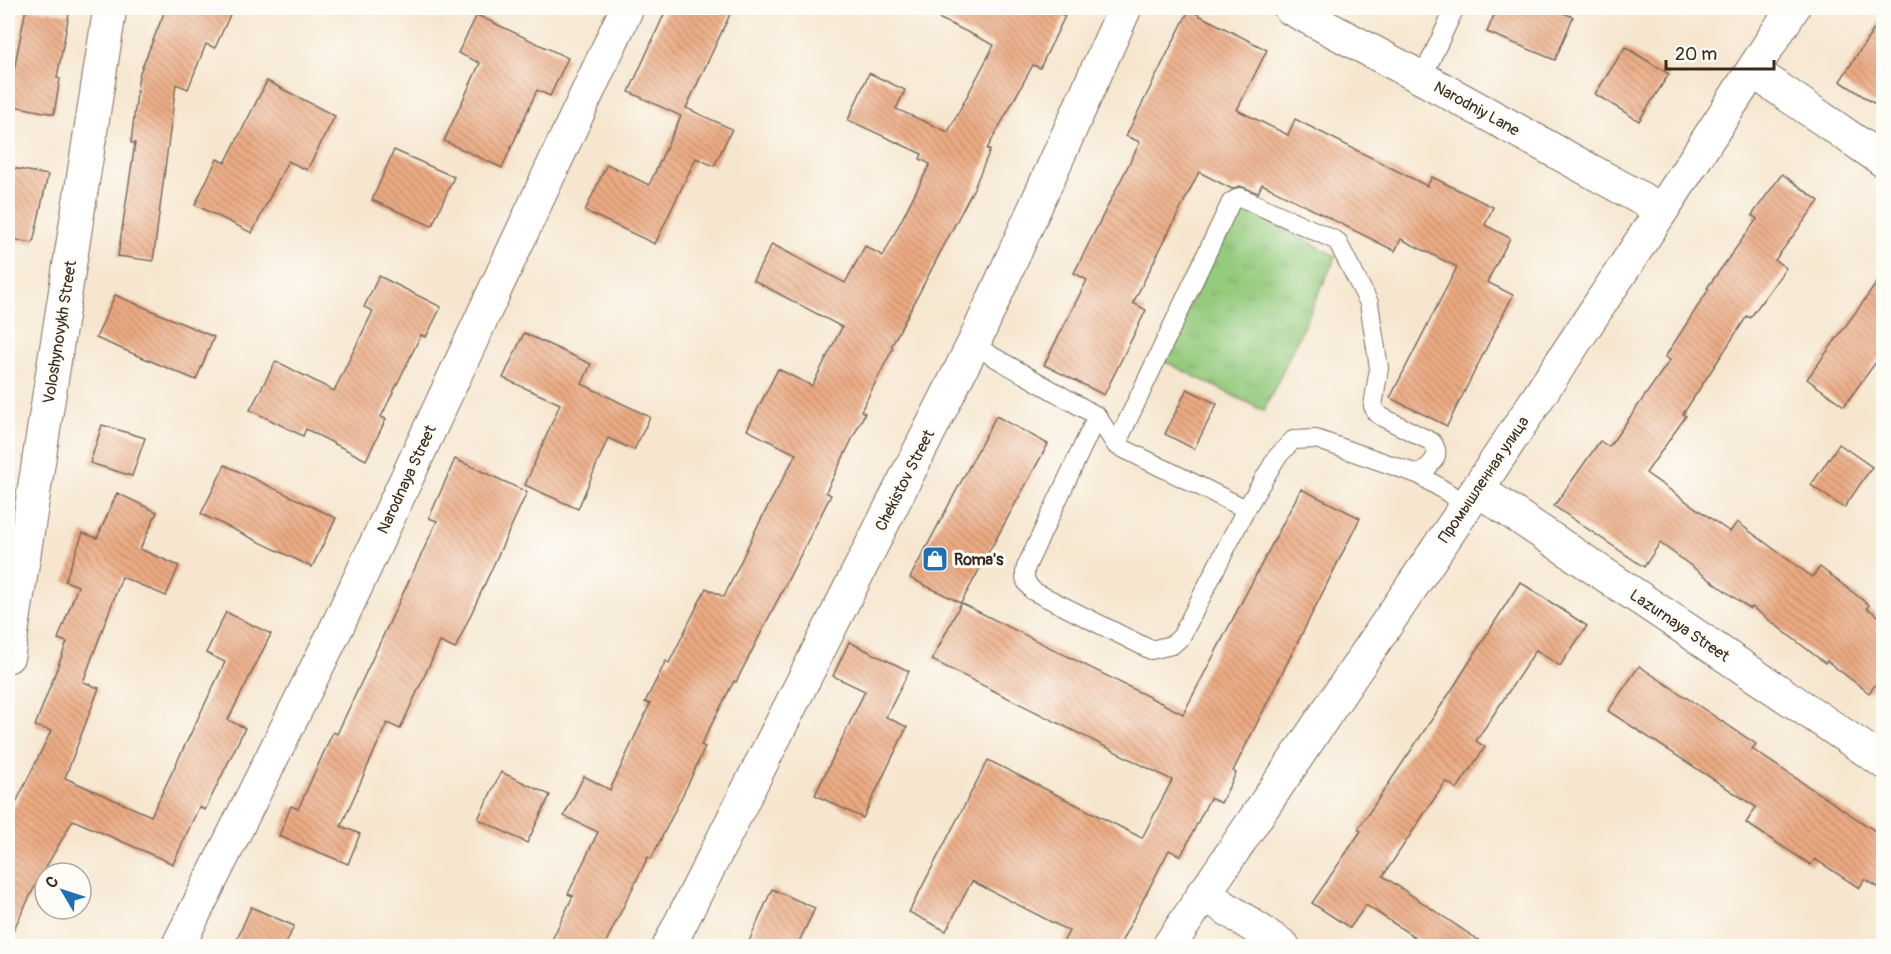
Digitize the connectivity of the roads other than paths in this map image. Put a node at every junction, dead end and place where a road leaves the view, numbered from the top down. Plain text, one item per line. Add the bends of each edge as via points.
1 (110, 8) edge
2 (627, 8) edge
3 (1125, 8) edge
4 (1290, 8) edge
5 (1455, 8) edge
6 (1793, 8) edge
7 (1753, 71) junction
8 (1422, 78) junction
9 (1884, 161) edge
10 (1662, 210) junction
11 (973, 345) junction
12 (1097, 416) junction
13 (1116, 445) junction
14 (1420, 475) junction
15 (1472, 497) junction
16 (1246, 509) junction
17 (8, 656) edge
18 (1884, 762) edge
19 (1203, 894) junction
20 (178, 946) edge
21 (669, 946) edge
22 (1169, 946) edge
23 (1283, 946) edge

1 - 17 street, Voloshynovykh Street
2 - 20 street, Narodnaya Street via 337,627
3 - 11 street, Chekistov Street
4 - 8 street, Narodniy Lane
5 - 8 lane
6 - 7 street, Промышленная улица
7 - 9 street
7 - 10 street, Промышленная улица
8 - 10 street, Narodniy Lane
10 - 15 street, Промышленная улица
11 - 12 lane
11 - 21 street, Chekistov Street
12 - 13 lane
12 - 16 lane via 1026,567 1026,583 1033,591 1151,650 1172,645 1181,637
13 - 14 lane via 1231,202 1240,197 1337,241 1369,303 1380,368 1373,406 1376,413 1436,447 1435,460
13 - 16 lane
14 - 15 lane
14 - 16 lane via 1316,439 1293,440 1276,457
15 - 18 street, Lazurnaya Street
15 - 19 street, Промышленная улица
19 - 22 street, Промышленная улица
19 - 23 street

